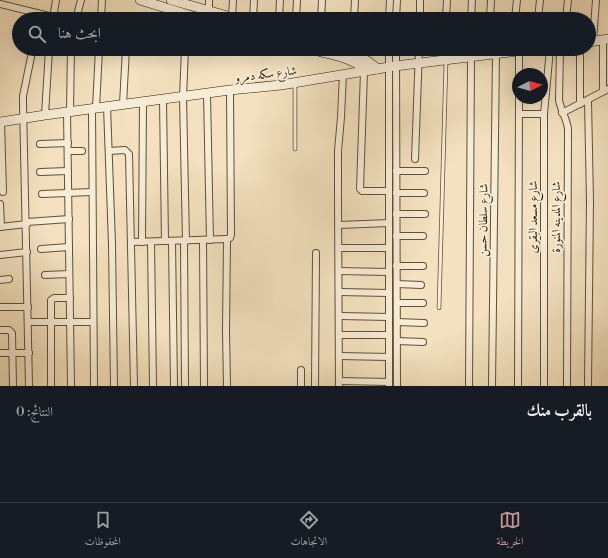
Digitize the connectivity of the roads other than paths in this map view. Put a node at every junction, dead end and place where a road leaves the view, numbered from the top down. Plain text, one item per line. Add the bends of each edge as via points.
1 (56, 0) edge
2 (81, 0) edge
3 (102, 0) edge
4 (140, 0) edge
5 (171, 0) edge
6 (209, 0) edge
7 (233, 0) edge
8 (254, 0) edge
9 (280, 0) edge
10 (297, 0) edge
11 (322, 0) edge
12 (355, 0) edge
13 (390, 0) edge
14 (397, 0) edge
15 (420, 0) edge
16 (447, 0) edge
17 (472, 0) edge
18 (491, 0) edge
19 (517, 0) edge
20 (540, 0) edge
21 (568, 0) edge
22 (596, 0) edge
23 (183, 2) edge
24 (0, 4) edge
25 (209, 11) junction
26 (30, 12) edge
27 (54, 12) edge
28 (78, 12) edge
29 (101, 12) edge
30 (173, 12) edge
31 (213, 12) edge
32 (234, 12) edge
33 (254, 12) edge
34 (279, 12) edge
35 (296, 12) edge
36 (321, 12) edge
37 (354, 12) edge
38 (389, 12) edge
39 (396, 12) edge
40 (420, 12) edge
41 (446, 12) edge
42 (471, 12) edge
43 (490, 12) edge
44 (516, 12) edge
45 (539, 12) edge
46 (567, 12) edge
47 (595, 12) edge
48 (606, 39) edge
49 (596, 40) edge
50 (31, 56) edge
51 (49, 56) edge
52 (71, 56) edge
53 (98, 56) edge
54 (126, 56) edge
55 (185, 56) edge
56 (353, 56) edge
57 (357, 56) edge
58 (390, 56) edge
59 (394, 56) edge
60 (418, 56) edge
61 (445, 56) edge
62 (461, 56) edge
63 (469, 56) edge
64 (490, 56) edge
65 (516, 56) edge
66 (549, 56) edge
67 (560, 56) edge
68 (580, 56) edge
69 (445, 60) junction
70 (418, 63) junction
71 (392, 67) junction
72 (518, 68) edge
73 (378, 69) junction
74 (365, 70) junction
75 (343, 74) junction
76 (295, 83) junction
77 (230, 90) junction
78 (605, 90) edge
79 (207, 94) junction
80 (183, 97) junction
81 (163, 100) junction
82 (588, 100) junction
83 (143, 102) junction
84 (123, 104) junction
85 (520, 104) edge
86 (580, 104) junction
87 (107, 106) junction
88 (94, 108) junction
89 (68, 112) junction
90 (520, 114) junction
91 (544, 114) junction
92 (562, 114) junction
93 (45, 115) junction
94 (24, 118) junction
95 (0, 122) edge
96 (68, 143) junction
97 (40, 144) dead end
98 (295, 149) dead end
99 (68, 151) junction
100 (109, 151) junction
101 (82, 152) dead end
102 (415, 159) dead end
103 (1, 170) edge
104 (68, 171) junction
105 (396, 171) junction
106 (426, 171) dead end
107 (40, 172) dead end
108 (389, 191) junction
109 (3, 192) dead end
110 (92, 192) junction
111 (68, 193) junction
112 (396, 193) junction
113 (42, 194) dead end
114 (424, 194) dead end
115 (0, 204) edge
116 (396, 214) junction
117 (425, 214) dead end
118 (69, 219) junction
119 (27, 223) junction
120 (389, 223) junction
121 (339, 225) junction
122 (1, 227) edge
123 (396, 236) junction
124 (423, 236) dead end
125 (227, 239) junction
126 (185, 240) junction
127 (206, 240) junction
128 (165, 241) junction
129 (172, 241) junction
130 (131, 242) junction
131 (142, 242) junction
132 (151, 242) junction
133 (69, 247) junction
134 (42, 248) dead end
135 (339, 248) junction
136 (389, 248) junction
137 (27, 252) junction
138 (316, 252) dead end
139 (0, 254) edge
140 (396, 266) junction
141 (423, 266) dead end
142 (339, 271) junction
143 (389, 272) junction
144 (69, 274) junction
145 (45, 275) dead end
146 (9, 279) dead end
147 (0, 280) edge
148 (396, 284) junction
149 (421, 285) dead end
150 (339, 292) junction
151 (389, 293) junction
152 (70, 298) junction
153 (396, 303) junction
154 (423, 303) dead end
155 (0, 307) edge
156 (28, 307) junction
157 (439, 308) dead end
158 (340, 316) junction
159 (389, 317) junction
160 (28, 322) junction
161 (52, 322) junction
162 (70, 322) junction
163 (93, 322) junction
164 (397, 322) junction
165 (424, 323) dead end
166 (0, 330) edge
167 (339, 335) junction
168 (389, 335) junction
169 (397, 341) junction
170 (423, 342) dead end
171 (0, 353) edge
172 (13, 353) junction
173 (29, 353) junction
174 (339, 356) junction
175 (389, 357) junction
176 (301, 370) dead end
177 (340, 384) edge
178 (389, 384) edge
179 (13, 386) edge
180 (29, 386) edge
181 (51, 386) edge
182 (71, 386) edge
183 (94, 386) edge
184 (114, 386) edge
185 (134, 386) edge
186 (153, 386) edge
187 (174, 386) edge
188 (185, 386) edge
189 (204, 386) edge
190 (227, 386) edge
191 (301, 386) edge
192 (315, 386) edge
193 (397, 386) edge
194 (469, 386) edge
195 (492, 386) edge
196 (518, 386) edge
197 (544, 386) edge
198 (567, 386) edge
199 (588, 386) edge

1 - 27 street
2 - 28 street
3 - 29 street
4 - 30 main road
5 - 23 main road
6 - 25 street
7 - 32 street
8 - 33 street
9 - 34 street
10 - 35 street
11 - 36 street
12 - 37 street
13 - 38 street
14 - 39 street
15 - 40 street
16 - 41 street
17 - 42 street
18 - 43 street
19 - 44 street
20 - 45 street
21 - 46 street
22 - 47 street
23 - 25 main road
24 - 26 street
25 - 31 main road
48 - 49 main road
48 - 78 street
50 - 94 street via 23,96
51 - 93 street
52 - 89 street
53 - 88 street
54 - 84 street
55 - 80 street
56 - 74 main road
57 - 73 main road
58 - 71 street
59 - 71 street
60 - 70 street
61 - 69 street
62 - 69 main road, شارع سكه دمرو
63 - 194 street
64 - 195 street, شارع سلطان حسن
65 - 72 street
66 - 91 street, شارع مسعد البقرى
67 - 92 street, شارع المدينه المنورة
68 - 86 street
69 - 70 main road, شارع سكه دمرو
69 - 157 lane
70 - 71 main road, شارع سكه دمرو
70 - 102 street
71 - 73 main road, شارع سكه دمرو
71 - 105 street
71 - 108 street
73 - 74 main road, شارع سكه دمرو
74 - 75 main road, شارع سكه دمرو
74 - 108 street via 360,189
75 - 76 main road, شارع سكه دمرو
75 - 121 street via 338,151
76 - 77 main road, شارع سكه دمرو
76 - 98 lane
77 - 79 main road, شارع سكه دمرو
77 - 125 street via 231,235
78 - 82 street
79 - 80 main road, شارع سكه دمرو
79 - 127 street
80 - 81 main road, شارع سكه دمرو
80 - 126 street
81 - 83 main road, شارع سكه دمرو
81 - 128 street
82 - 86 street
82 - 199 street
83 - 84 main road, شارع سكه دمرو
83 - 131 street
84 - 87 main road, شارع سكه دمرو
85 - 90 street
86 - 92 street
87 - 88 main road, شارع سكه دمرو
87 - 100 street
88 - 89 main road, شارع سكه دمرو
88 - 110 street
89 - 93 main road, شارع سكه دمرو
89 - 96 street
90 - 91 street
90 - 196 street
91 - 197 street, شارع مسعد البقرى
92 - 198 street, شارع المدينه المنورة via 568,129
93 - 94 main road, شارع سكه دمرو
94 - 95 main road, شارع سكه دمرو
94 - 119 street
95 - 103 street
96 - 97 street
96 - 99 street
99 - 101 street
99 - 104 street
100 - 130 street via 125,150 129,154
100 - 184 street
103 - 109 street
104 - 107 street
104 - 111 street
105 - 106 street
105 - 112 street
108 - 120 street
110 - 111 street
110 - 163 street
111 - 113 street
111 - 118 street
112 - 114 street
112 - 116 street
115 - 122 street
116 - 117 street
116 - 123 street
118 - 119 street
118 - 133 street
119 - 122 street
119 - 137 street
120 - 121 street
120 - 136 street
121 - 135 street
123 - 124 street
123 - 140 street
125 - 127 street
125 - 190 street
126 - 127 street
126 - 129 street
126 - 188 street
127 - 189 street
128 - 129 street
128 - 132 street
129 - 187 street
130 - 131 street
130 - 185 street
131 - 132 street
132 - 186 street
133 - 134 street
133 - 144 street
135 - 136 street
135 - 142 street
136 - 143 street
137 - 139 street
137 - 156 street
138 - 192 street
140 - 141 street
140 - 148 street
142 - 143 street
142 - 150 street
143 - 151 street
144 - 145 street
144 - 152 street
146 - 147 street
148 - 149 street
148 - 153 street
150 - 151 street
150 - 158 street
151 - 159 street
152 - 161 street via 51,300
152 - 162 street
153 - 154 street
153 - 164 street
155 - 156 street
156 - 160 street
158 - 159 street
158 - 167 street
159 - 168 street
160 - 161 street
160 - 173 street
161 - 162 street
161 - 181 street
162 - 163 street
162 - 182 street
163 - 183 street
164 - 165 street
164 - 169 street
166 - 172 street via 9,330 12,333
167 - 168 street
167 - 174 street
168 - 175 street
169 - 170 street
169 - 193 street
171 - 172 street
172 - 173 street
172 - 179 street
173 - 180 street
174 - 175 street
174 - 177 street
175 - 178 street
176 - 191 street
177 - 178 street

